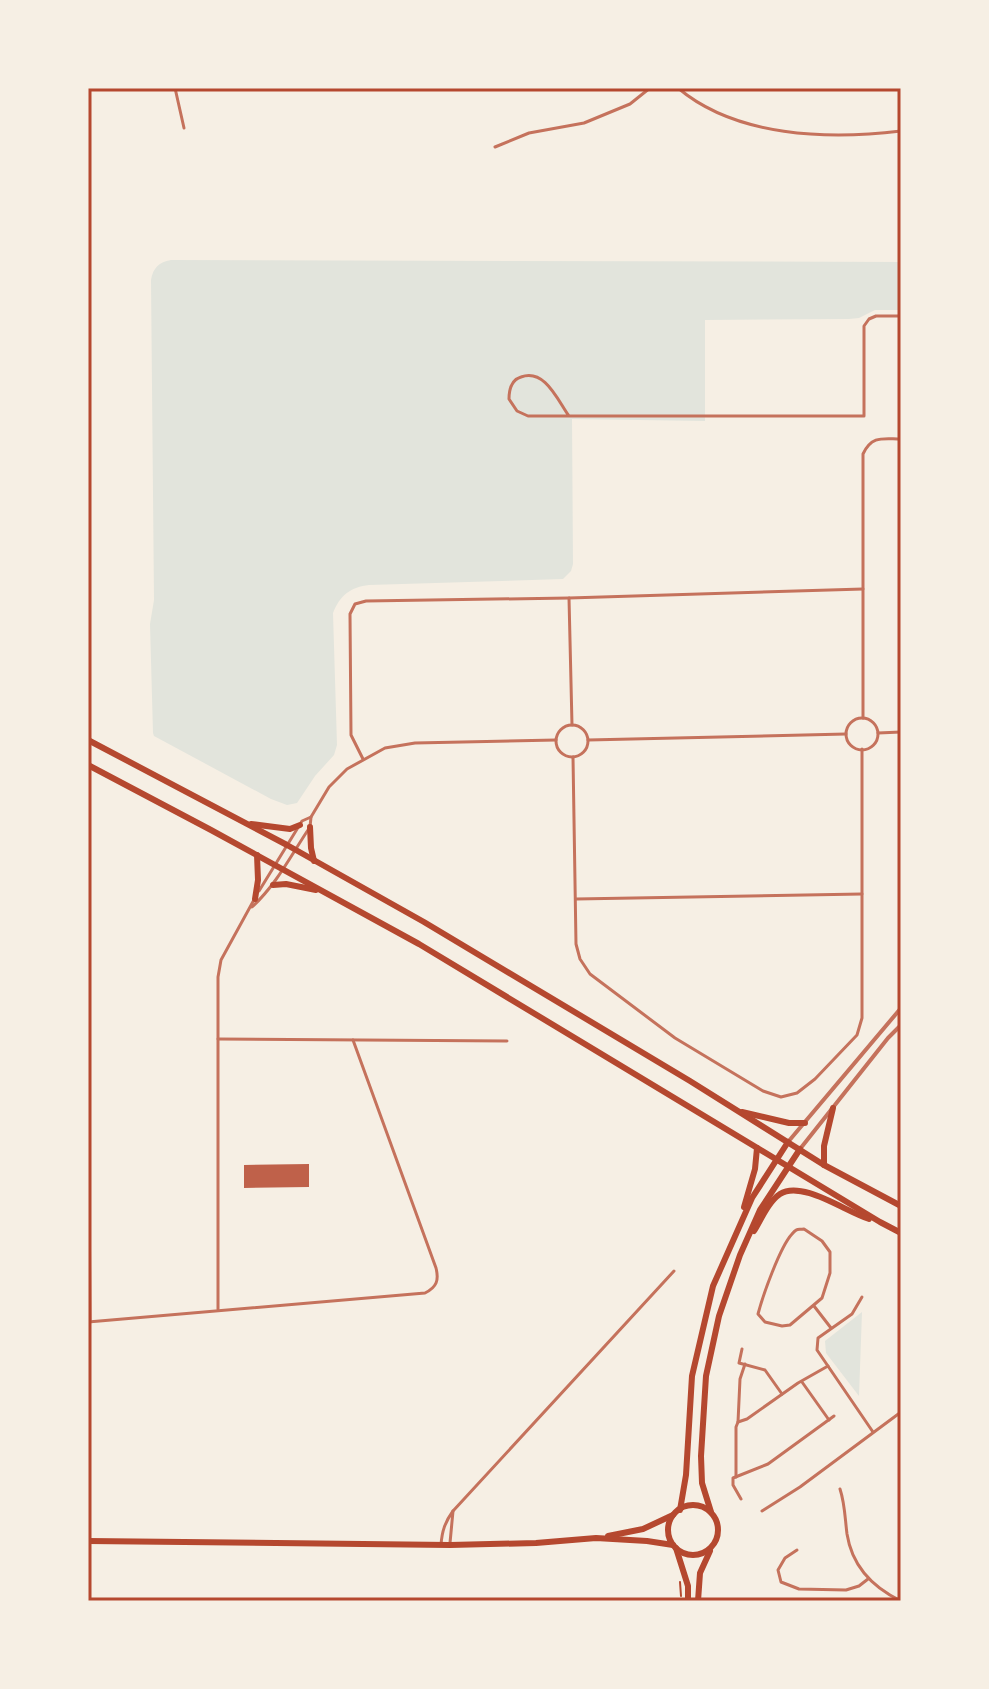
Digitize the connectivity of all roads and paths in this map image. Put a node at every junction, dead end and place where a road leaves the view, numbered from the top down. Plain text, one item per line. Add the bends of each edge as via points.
1 (175, 88) edge
2 (650, 88) edge
3 (678, 88) edge
4 (184, 128) dead end
5 (901, 131) edge
6 (495, 147) dead end
7 (901, 316) edge
8 (569, 416) junction
9 (901, 439) edge
10 (863, 589) junction
11 (569, 598) junction
12 (863, 718) junction
13 (572, 725) junction
14 (901, 732) edge
15 (878, 733) junction
16 (846, 734) junction
17 (88, 740) edge
18 (556, 740) junction
19 (588, 740) junction
20 (862, 749) junction
21 (573, 757) junction
22 (363, 759) junction
23 (88, 765) edge
24 (311, 817) junction
25 (244, 823) junction
26 (300, 825) junction
27 (310, 827) junction
28 (287, 845) junction
29 (295, 850) junction
30 (257, 855) junction
31 (314, 861) junction
32 (275, 865) junction
33 (283, 869) junction
34 (273, 885) junction
35 (323, 891) junction
36 (862, 894) junction
37 (255, 899) junction
38 (576, 899) junction
39 (250, 908) junction
40 (901, 1008) edge
41 (901, 1025) edge
42 (88, 1032) edge
43 (218, 1039) junction
44 (353, 1040) junction
45 (507, 1041) dead end
46 (833, 1108) junction
47 (735, 1110) junction
48 (805, 1123) junction
49 (88, 1137) edge
50 (788, 1142) junction
51 (757, 1148) junction
52 (800, 1149) junction
53 (776, 1160) junction
54 (824, 1165) junction
55 (788, 1166) junction
56 (901, 1206) edge
57 (742, 1219) junction
58 (880, 1222) junction
59 (901, 1233) edge
60 (740, 1255) junction
61 (674, 1271) dead end
62 (862, 1297) dead end
63 (814, 1305) junction
64 (218, 1311) junction
65 (89, 1322) edge
66 (831, 1328) junction
67 (742, 1349) dead end
68 (745, 1364) junction
69 (828, 1366) junction
70 (802, 1382) junction
71 (782, 1394) junction
72 (901, 1412) edge
73 (834, 1416) dead end
74 (829, 1420) junction
75 (738, 1422) junction
76 (873, 1432) junction
77 (736, 1477) junction
78 (840, 1489) dead end
79 (741, 1499) dead end
80 (453, 1511) junction
81 (762, 1511) dead end
82 (677, 1512) junction
83 (711, 1512) junction
84 (596, 1538) junction
85 (88, 1541) edge
86 (441, 1545) junction
87 (450, 1545) junction
88 (674, 1546) junction
89 (711, 1548) junction
90 (797, 1550) dead end
91 (678, 1574) dead end
92 (868, 1579) junction
93 (681, 1601) edge
94 (688, 1601) edge
95 (698, 1601) edge
96 (901, 1601) edge

1 - 4 street
2 - 6 street via 630,104 584,123 529,133
3 - 5 street via 706,109 777,130
7 - 8 street via 876,316 864,326 864,416
8 - 8 street via 517,411 509,399 514,381 526,376 542,380
9 - 10 street via 877,439 863,454
10 - 11 street
10 - 12 street
11 - 13 street
11 - 22 street via 355,604 350,614 351,735
12 - 15 street via 874,723
12 - 16 street via 854,720
13 - 18 street via 564,727
13 - 19 street via 584,730
14 - 15 street
15 - 20 street via 872,746
16 - 19 street
16 - 20 street via 849,743
17 - 25 main road
18 - 21 street via 563,754
18 - 22 street via 415,743 385,748
19 - 21 street via 582,753
20 - 36 street
21 - 38 street
22 - 24 street via 329,787
23 - 30 main road
24 - 26 street
24 - 27 street
25 - 26 main road via 290,829
25 - 28 main road
26 - 28 street
27 - 29 street
27 - 31 main road
28 - 29 main road
28 - 32 street
29 - 31 main road
29 - 33 street
30 - 32 main road
30 - 37 main road
31 - 47 main road
32 - 33 main road
32 - 37 street
33 - 34 street
33 - 35 main road
34 - 35 main road
34 - 39 street
35 - 51 main road
36 - 38 street
36 - 38 street via 862,1018 857,1035 815,1079 781,1097 675,1038 590,974 576,944
37 - 39 street
39 - 43 street via 221,960
40 - 48 street
41 - 46 street
42 - 49 street
43 - 44 street
43 - 64 street
44 - 45 street
44 - 64 street via 437,1283 425,1293
46 - 52 street
46 - 54 main road
47 - 48 main road
47 - 50 main road
48 - 50 street
49 - 65 street
50 - 52 main road
50 - 53 main road
51 - 53 main road
51 - 57 main road
52 - 54 main road
52 - 55 main road
53 - 55 main road
53 - 57 main road
54 - 56 main road
55 - 58 main road
55 - 60 main road
57 - 82 main road via 713,1286 692,1376 686,1475
58 - 59 main road
58 - 60 main road via 793,1190 773,1200
60 - 83 main road via 706,1376 701,1456
61 - 80 street
62 - 66 street via 852,1314
63 - 63 street via 827,1287 830,1252 822,1241 797,1230 782,1252 758,1314 765,1322 790,1325
63 - 66 street
64 - 65 street
66 - 69 street via 816,1344
67 - 68 street via 739,1363
68 - 71 street via 765,1370
68 - 75 street
69 - 70 street
69 - 76 street
70 - 71 street
70 - 74 street
71 - 75 street
72 - 76 street
73 - 74 street
74 - 77 street via 768,1464
75 - 77 street
76 - 81 street
77 - 79 street via 732,1483
78 - 92 street via 853,1556
80 - 86 street
80 - 87 street
82 - 83 main road via 692,1506
82 - 84 main road via 643,1529
82 - 88 main road via 668,1532
83 - 89 main road via 718,1534
84 - 87 main road
84 - 88 main road
85 - 86 main road
86 - 87 main road
88 - 89 main road via 690,1555
88 - 94 main road
89 - 95 main road via 700,1573
90 - 92 street via 778,1570 781,1582 799,1589 846,1590
91 - 93 path
92 - 96 street

